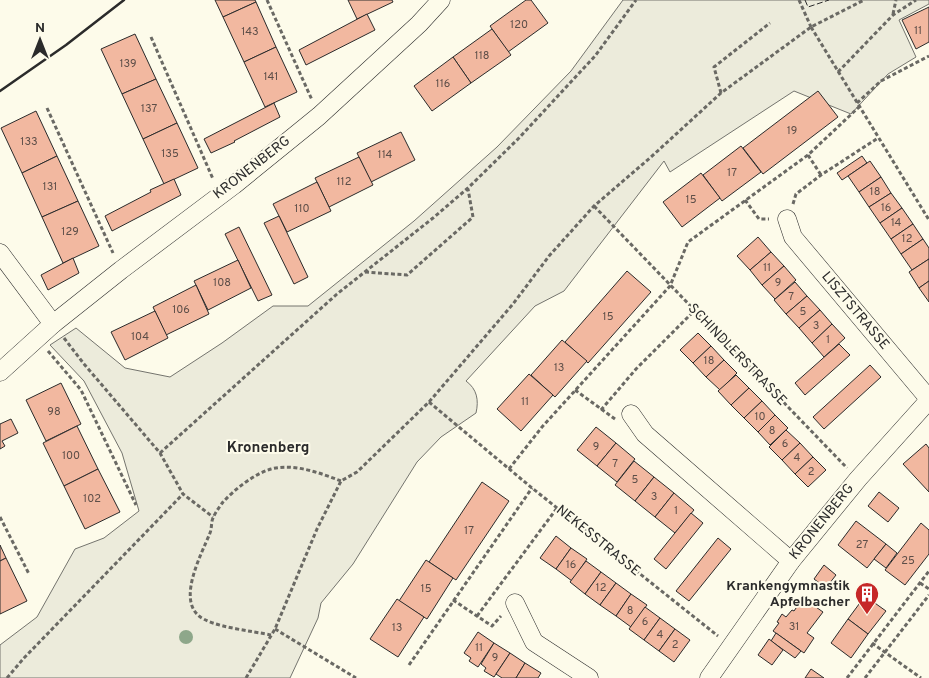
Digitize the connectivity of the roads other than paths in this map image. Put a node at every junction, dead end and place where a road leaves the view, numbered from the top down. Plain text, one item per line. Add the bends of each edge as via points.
1 (440, 0) edge
2 (787, 219) road end
3 (0, 253) edge
4 (53, 324) junction
5 (0, 372) edge
6 (929, 400) edge
7 (632, 414) road end
8 (790, 561) junction
9 (515, 603) road end
10 (589, 678) edge
11 (709, 678) edge

1 - 4 street, KRONENBERG via 419,24 319,116
2 - 6 street, LISZTSTRASSE via 793,237
3 - 4 street
4 - 5 street, KRONENBERG
6 - 8 street, KRONENBERG
7 - 8 street via 645,434
8 - 11 street, KRONENBERG
9 - 10 street via 534,642

